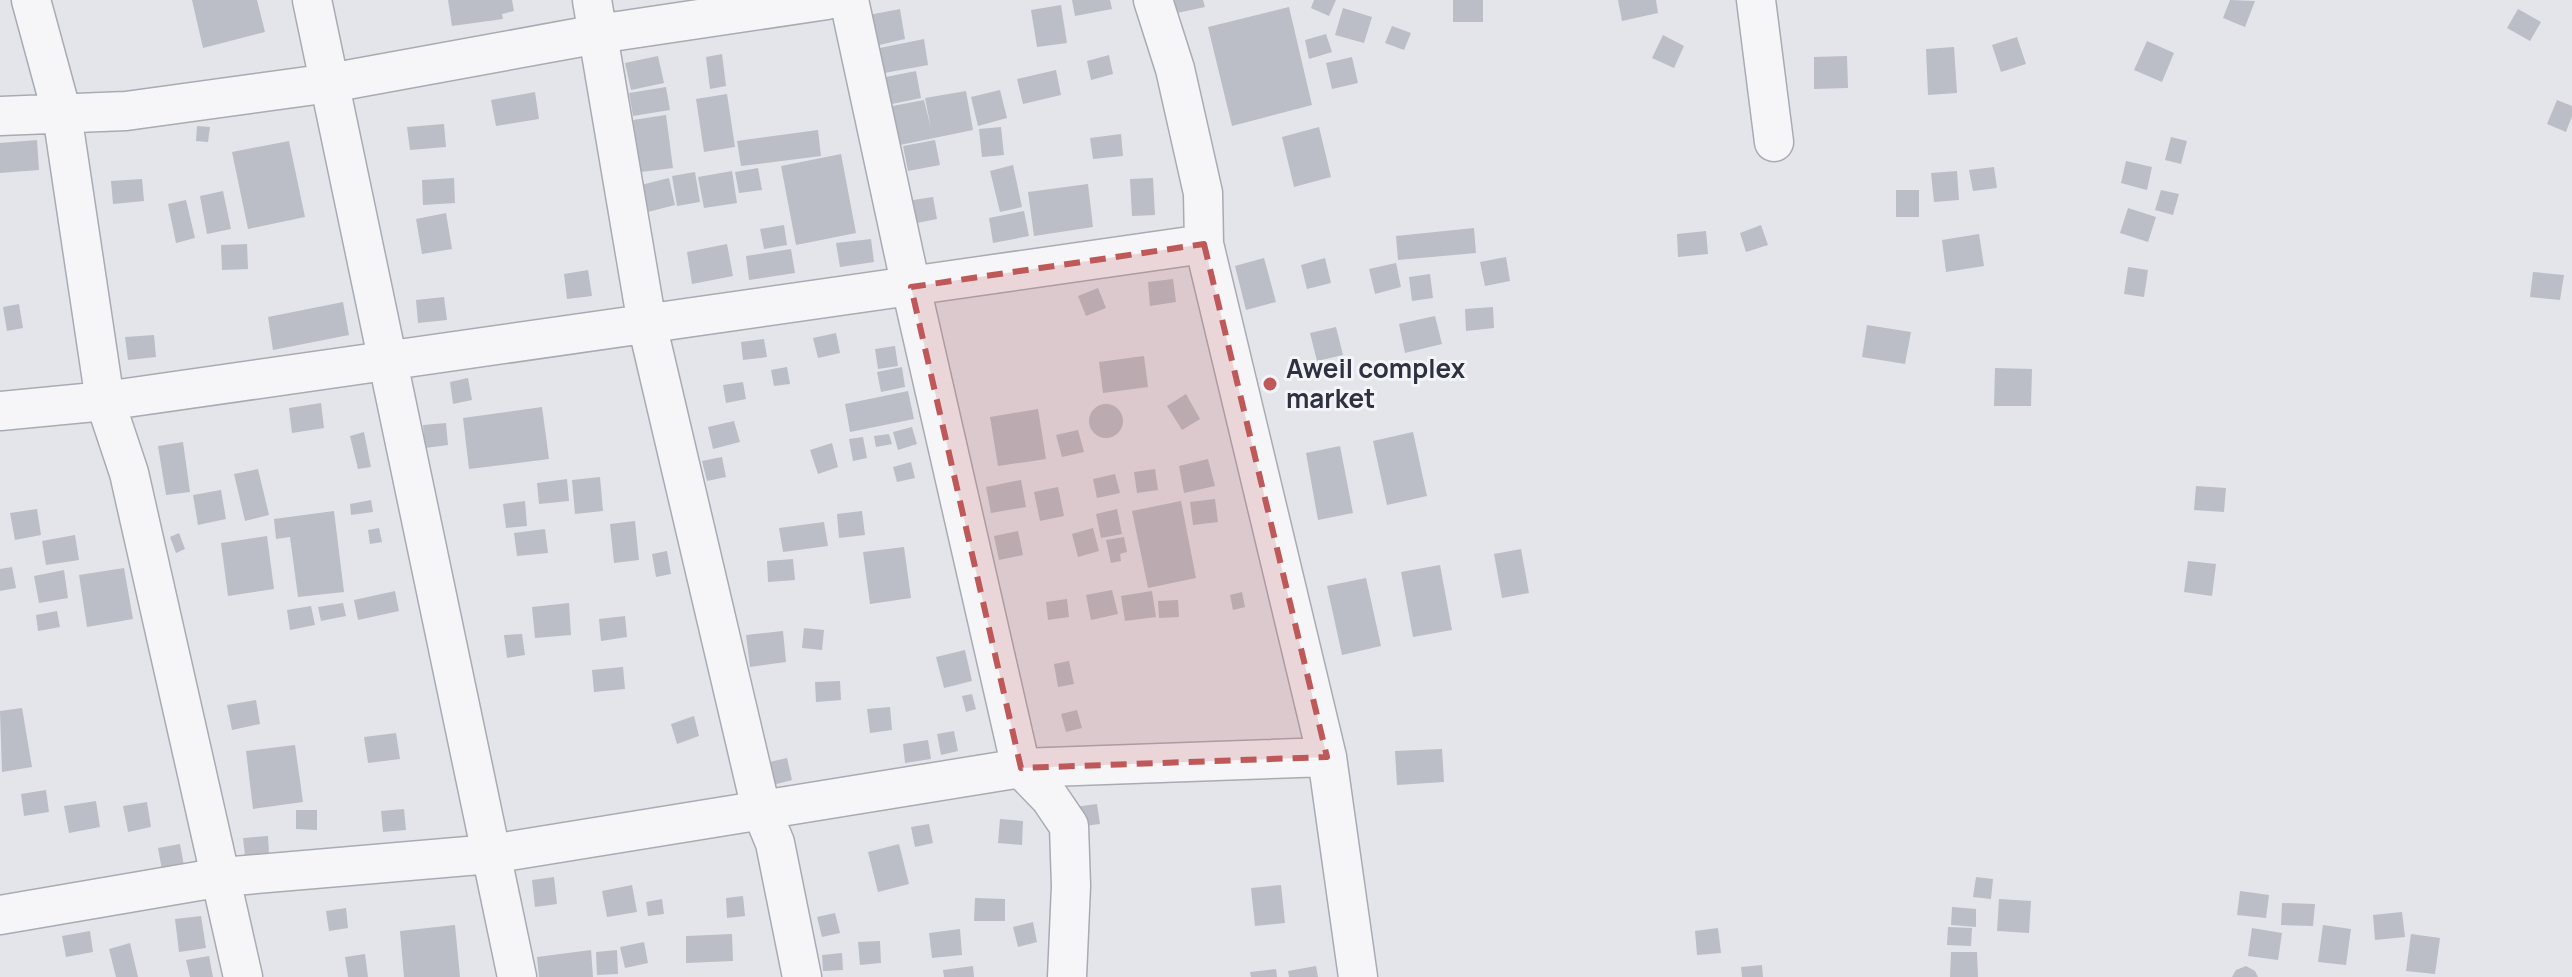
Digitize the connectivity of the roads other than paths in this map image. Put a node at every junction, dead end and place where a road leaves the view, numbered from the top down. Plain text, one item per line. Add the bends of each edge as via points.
1 (31, 0) edge
2 (312, 0) edge
3 (827, 0) edge
4 (849, 0) edge
5 (1153, 0) edge
6 (1756, 0) edge
7 (595, 17) edge
8 (330, 83) junction
9 (62, 114) junction
10 (0, 116) edge
11 (1774, 142) dead end
12 (1204, 244) junction
13 (911, 287) junction
14 (647, 324) junction
15 (386, 361) junction
16 (105, 401) junction
17 (0, 411) edge
18 (1327, 757) junction
19 (1021, 768) junction
20 (761, 809) junction
21 (491, 854) junction
22 (222, 877) junction
23 (0, 915) edge
24 (243, 977) edge
25 (517, 977) edge
26 (802, 977) edge
27 (1067, 977) edge
28 (1358, 977) edge

1 - 9 street
2 - 8 street
3 - 7 street
4 - 13 street
5 - 12 street via 1203,193
6 - 11 street
7 - 8 street
7 - 14 street
8 - 9 street via 126,111
8 - 15 street
9 - 10 street
9 - 16 street
12 - 13 street
12 - 18 street
13 - 14 street
13 - 19 street
14 - 15 street
14 - 20 street
15 - 16 street
15 - 21 street
16 - 17 street
16 - 22 street via 129,473
18 - 19 street
18 - 28 street
19 - 20 street
19 - 27 street via 1069,826
20 - 21 street
20 - 26 street via 775,843
21 - 22 street
21 - 25 street
22 - 23 street
22 - 24 street

